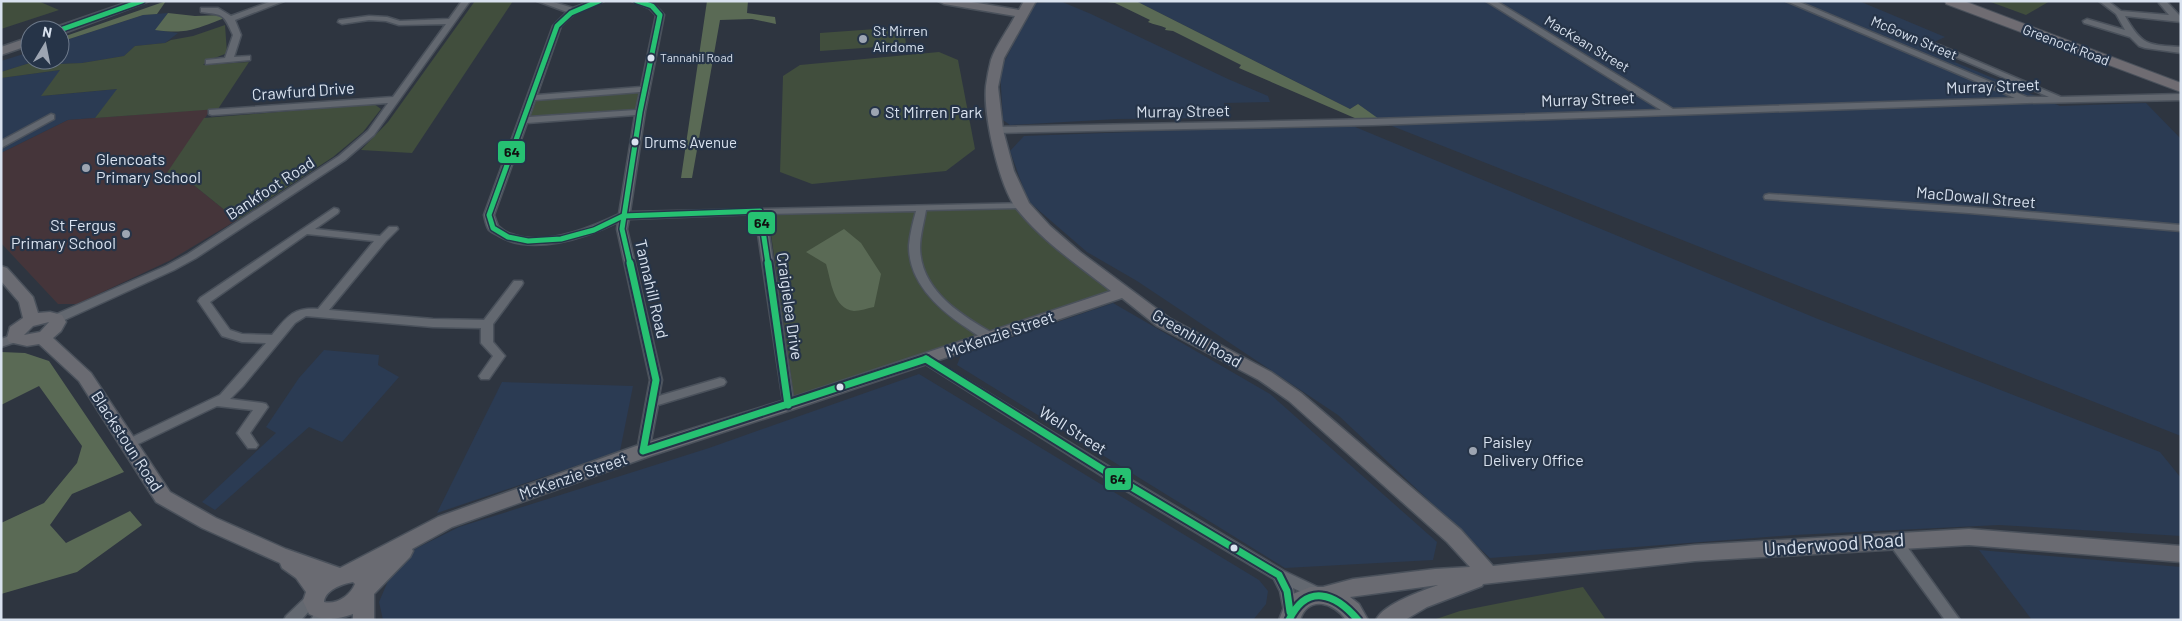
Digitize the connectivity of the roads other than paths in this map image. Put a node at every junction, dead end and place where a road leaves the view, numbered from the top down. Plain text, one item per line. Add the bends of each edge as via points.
1 (143, 1) edge
2 (280, 1) edge
3 (466, 1) edge
4 (541, 1) edge
5 (600, 1) edge
6 (636, 1) edge
7 (944, 1) edge
8 (1490, 1) edge
9 (1790, 1) edge
10 (1951, 1) edge
11 (2103, 1) edge
12 (2163, 3) dead end
13 (1026, 8) edge
14 (204, 10) dead end
15 (573, 11) junction
16 (2118, 13) junction
17 (230, 19) junction
18 (2086, 21) dead end
19 (2179, 21) edge
20 (342, 22) dead end
21 (450, 22) junction
22 (70, 27) edge
23 (2131, 35) junction
24 (20, 44) edge
25 (1936, 48) dead end
26 (2181, 50) edge
27 (1, 51) edge
28 (247, 58) dead end
29 (229, 60) junction
30 (209, 62) dead end
31 (2181, 88) edge
32 (644, 89) junction
33 (2181, 97) edge
34 (532, 98) junction
35 (2062, 99) junction
36 (395, 100) junction
37 (2027, 100) junction
38 (279, 108) junction
39 (1670, 111) junction
40 (212, 112) dead end
41 (640, 112) junction
42 (51, 117) dead end
43 (272, 118) dead end
44 (524, 120) junction
45 (996, 130) junction
46 (1, 145) edge
47 (1769, 197) dead end
48 (1022, 205) junction
49 (922, 207) junction
50 (334, 211) dead end
51 (760, 211) junction
52 (623, 216) junction
53 (2181, 228) edge
54 (393, 229) dead end
55 (307, 231) junction
56 (382, 239) junction
57 (1, 272) edge
58 (518, 283) dead end
59 (1124, 292) junction
60 (321, 313) junction
61 (56, 319) junction
62 (32, 320) junction
63 (488, 324) junction
64 (41, 337) junction
65 (990, 337) junction
66 (275, 339) junction
67 (8, 341) edge
68 (926, 359) junction
69 (486, 376) dead end
70 (720, 382) dead end
71 (215, 402) junction
72 (653, 402) junction
73 (788, 405) junction
74 (128, 444) junction
75 (252, 445) dead end
76 (643, 452) junction
77 (423, 533) junction
78 (1896, 540) junction
79 (2181, 554) edge
80 (279, 555) junction
81 (343, 575) junction
82 (1279, 575) junction
83 (1488, 575) junction
84 (365, 592) junction
85 (316, 595) junction
86 (1323, 595) junction
87 (333, 616) edge
88 (1289, 618) edge
89 (292, 620) edge
90 (363, 620) edge
91 (1358, 620) edge
92 (1386, 620) edge
93 (1953, 620) edge

1 - 22 street
2 - 17 street
3 - 21 street, Bankfoot Road
4 - 15 street
5 - 15 street
6 - 32 street, Tannahill Road via 652,6 660,15
7 - 13 street
8 - 39 street, MacKean Street
9 - 37 street, McGown Street
10 - 31 main road, Greenock Road
11 - 16 street
12 - 19 street
13 - 45 street, Greenhill Road via 994,67 992,87
14 - 17 street via 216,9
15 - 34 street via 558,26
16 - 19 street
16 - 23 street
17 - 29 street via 237,35
18 - 23 street
20 - 21 street via 370,18 399,23
21 - 36 street, Bankfoot Road
23 - 26 street via 2142,46
24 - 27 street
25 - 35 street
28 - 29 street
29 - 30 street
32 - 34 street
32 - 41 street, Tannahill Road
33 - 35 street, Murray Street
34 - 44 street
35 - 37 street, Murray Street
36 - 38 street, Crawfurd Drive
36 - 61 street, Bankfoot Road via 371,133 342,158 245,222 170,268
37 - 39 street, Murray Street
38 - 40 street, Crawfurd Drive
38 - 43 street
39 - 45 street, Murray Street via 1373,122
41 - 44 street
41 - 52 street, Tannahill Road
42 - 46 street
44 - 52 street via 489,215 493,228 508,237 528,241 561,240 594,230
45 - 48 street, Greenhill Road via 1007,171
47 - 53 street, MacDowall Street
48 - 49 street
48 - 59 street, Greenhill Road via 1075,255
49 - 51 street
49 - 65 street via 914,253 920,275 938,299 967,324
50 - 55 street
51 - 52 street
51 - 73 street, Craigielea Drive
52 - 72 street, Tannahill Road via 622,229 656,380
54 - 56 street
55 - 56 street
55 - 66 street via 204,301 226,333 242,338
56 - 60 street
57 - 62 street via 27,301
58 - 63 street
59 - 65 street, McKenzie Street
59 - 83 street, Greenhill Road via 1163,322 1265,376 1295,397 1454,536
60 - 63 street via 432,323
60 - 66 street via 304,312 291,320
61 - 62 street
61 - 64 street via 54,329
62 - 67 street
63 - 69 street via 487,342 499,356
64 - 67 street
64 - 74 street, Blackstoun Road via 85,377
65 - 68 street, McKenzie Street
66 - 71 street via 239,383
68 - 73 street, McKenzie Street
68 - 82 street, Well Street
70 - 72 street
71 - 74 street
71 - 75 street via 262,407 243,433
72 - 76 street, Tannahill Road
73 - 76 street, McKenzie Street
74 - 80 street, Blackstoun Road via 163,497 209,523
76 - 77 street, McKenzie Street via 444,522
77 - 81 street, McKenzie Street
77 - 84 street, McKenzie Street
78 - 79 street, Underwood Road via 1969,537
78 - 83 street, Underwood Road via 1695,553
78 - 93 street
80 - 81 street, Blackstoun Road
80 - 85 street, Blackstoun Road via 303,572
81 - 84 street via 364,578
81 - 85 street via 328,581
82 - 86 street, Well Street
82 - 88 street via 1287,591
83 - 86 street, Underwood Road via 1393,581
83 - 92 street, Underwood Road via 1420,601
84 - 87 street via 353,605
84 - 90 street
85 - 87 street via 314,606 317,610
85 - 89 street
86 - 88 street, Underwood Road via 1300,600
86 - 91 street via 1338,599 1352,609

